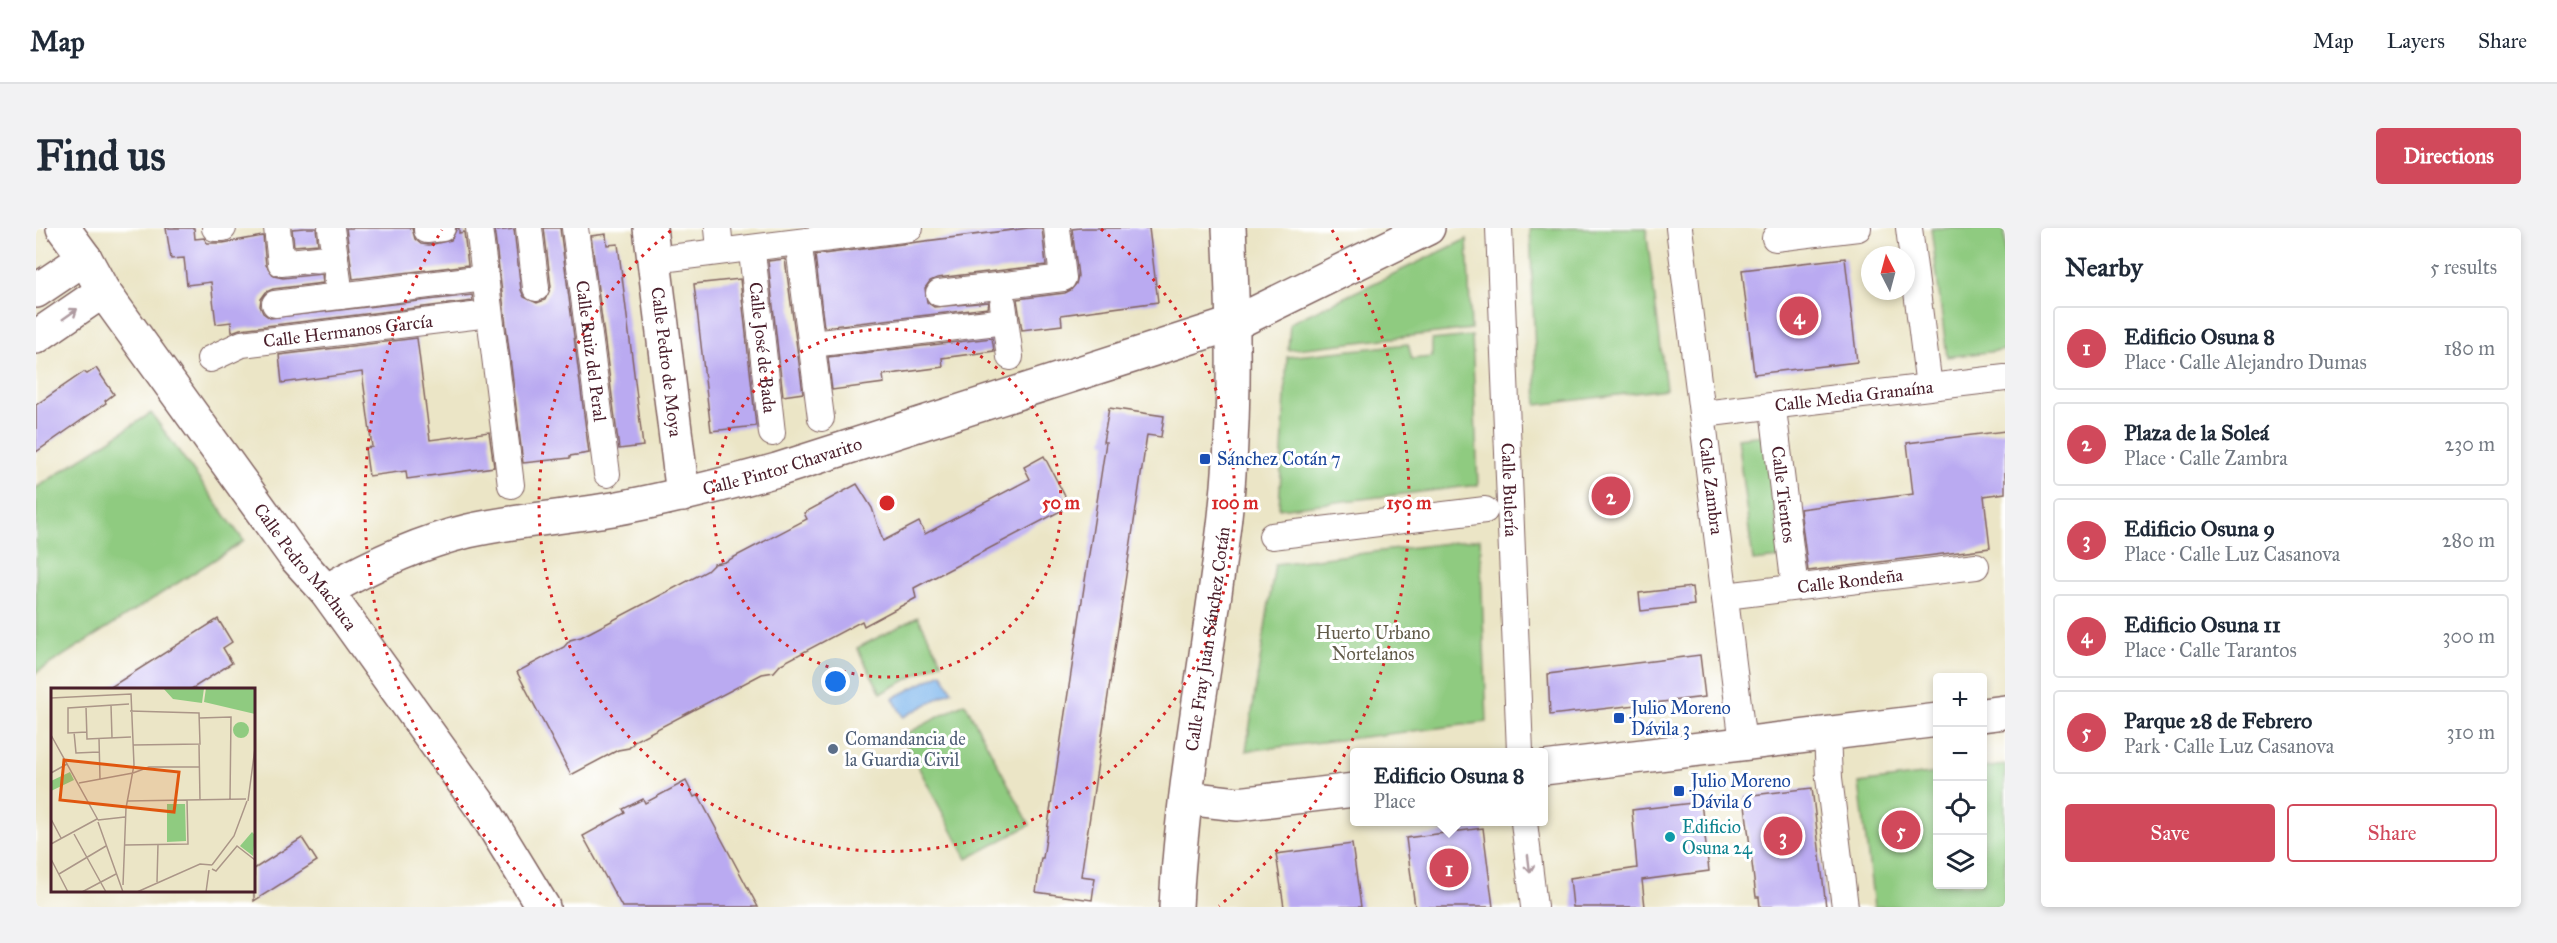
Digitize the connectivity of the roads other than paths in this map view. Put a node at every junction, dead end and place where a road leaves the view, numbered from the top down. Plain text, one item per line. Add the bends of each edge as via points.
1 (63, 228) edge
2 (215, 228) edge
3 (223, 228) edge
4 (277, 228) edge
5 (332, 228) edge
6 (427, 228) edge
7 (442, 228) edge
8 (479, 228) edge
9 (529, 228) edge
10 (575, 228) edge
11 (650, 228) edge
12 (910, 228) edge
13 (1057, 228) edge
14 (1229, 228) edge
15 (1428, 228) edge
16 (1498, 228) edge
17 (1679, 228) edge
18 (1858, 228) edge
19 (1909, 228) edge
20 (1775, 238) dead end
21 (800, 255) dead end
22 (335, 257) junction
23 (84, 258) junction
24 (654, 260) junction
25 (753, 261) dead end
26 (485, 278) junction
27 (1001, 286) junction
28 (536, 288) dead end
29 (36, 291) edge
30 (104, 291) junction
31 (939, 293) dead end
32 (340, 296) junction
33 (275, 304) dead end
34 (489, 314) junction
35 (1005, 321) junction
36 (1235, 323) junction
37 (36, 337) edge
38 (812, 344) junction
39 (1010, 357) dead end
40 (210, 359) dead end
41 (2005, 378) edge
42 (1929, 387) junction
43 (1703, 414) junction
44 (1774, 417) dead end
45 (821, 418) dead end
46 (772, 433) dead end
47 (607, 474) dead end
48 (511, 485) dead end
49 (683, 495) junction
50 (1485, 510) dead end
51 (1272, 536) dead end
52 (1976, 566) dead end
53 (1793, 572) dead end
54 (326, 591) junction
55 (1725, 596) junction
56 (2005, 712) edge
57 (1987, 714) edge
58 (1933, 721) edge
59 (1827, 734) junction
60 (1743, 744) junction
61 (1520, 748) edge
62 (1548, 768) edge
63 (1350, 790) edge
64 (1186, 798) junction
65 (1524, 826) edge
66 (543, 907) edge
67 (1176, 907) edge
68 (1534, 907) edge
69 (1845, 907) edge

1 - 23 main road, Calle Pedro Machuca
2 - 3 street
4 - 22 street via 281,263
5 - 22 street
6 - 7 street
8 - 26 street
9 - 28 street
10 - 47 street, Calle Ruiz del Peral
11 - 24 main road, Calle Pedro de Moya
12 - 24 street
13 - 27 street via 1063,278
14 - 36 main road, Calle Fray Juan Sánchez Cotán
15 - 36 main road, Calle Pintor Chavarito
16 - 61 street, Calle Bulería
17 - 43 street, Calle Zambra
18 - 20 street
19 - 42 street
21 - 38 street
22 - 32 street
23 - 29 main road
23 - 30 main road, Calle Pedro Machuca
24 - 49 main road, Calle Pedro de Moya
25 - 46 street, Calle José de Bada
26 - 32 street
26 - 34 street
27 - 31 street
27 - 35 street
37 -> 30 main road
30 - 54 main road, Calle Pedro Machuca via 295,557
32 - 33 street
34 - 40 street, Calle Hermanos García via 242,344
34 - 48 street
35 - 38 street
35 - 39 street
36 - 49 main road, Calle Pintor Chavarito via 777,470
36 - 64 main road, Calle Fray Juan Sánchez Cotán via 1233,435
38 - 45 street
41 - 42 street, Calle Media Granaína
42 - 43 street, Calle Media Granaína
43 - 55 street, Calle Zambra
44 - 53 street, Calle Tientos
49 - 54 main road, Calle Pintor Chavarito via 468,531 374,565
50 - 51 street
52 - 55 street, Calle Rondeña
54 - 66 main road, Calle Pedro Machuca via 485,812
55 - 60 street, Calle Zambra
56 - 57 main road
58 - 59 main road
59 - 60 main road
59 - 69 street
60 - 62 main road
63 - 64 main road via 1238,804
64 - 67 main road, Calle Fray Juan Sánchez Cotán
65 -> 68 street

